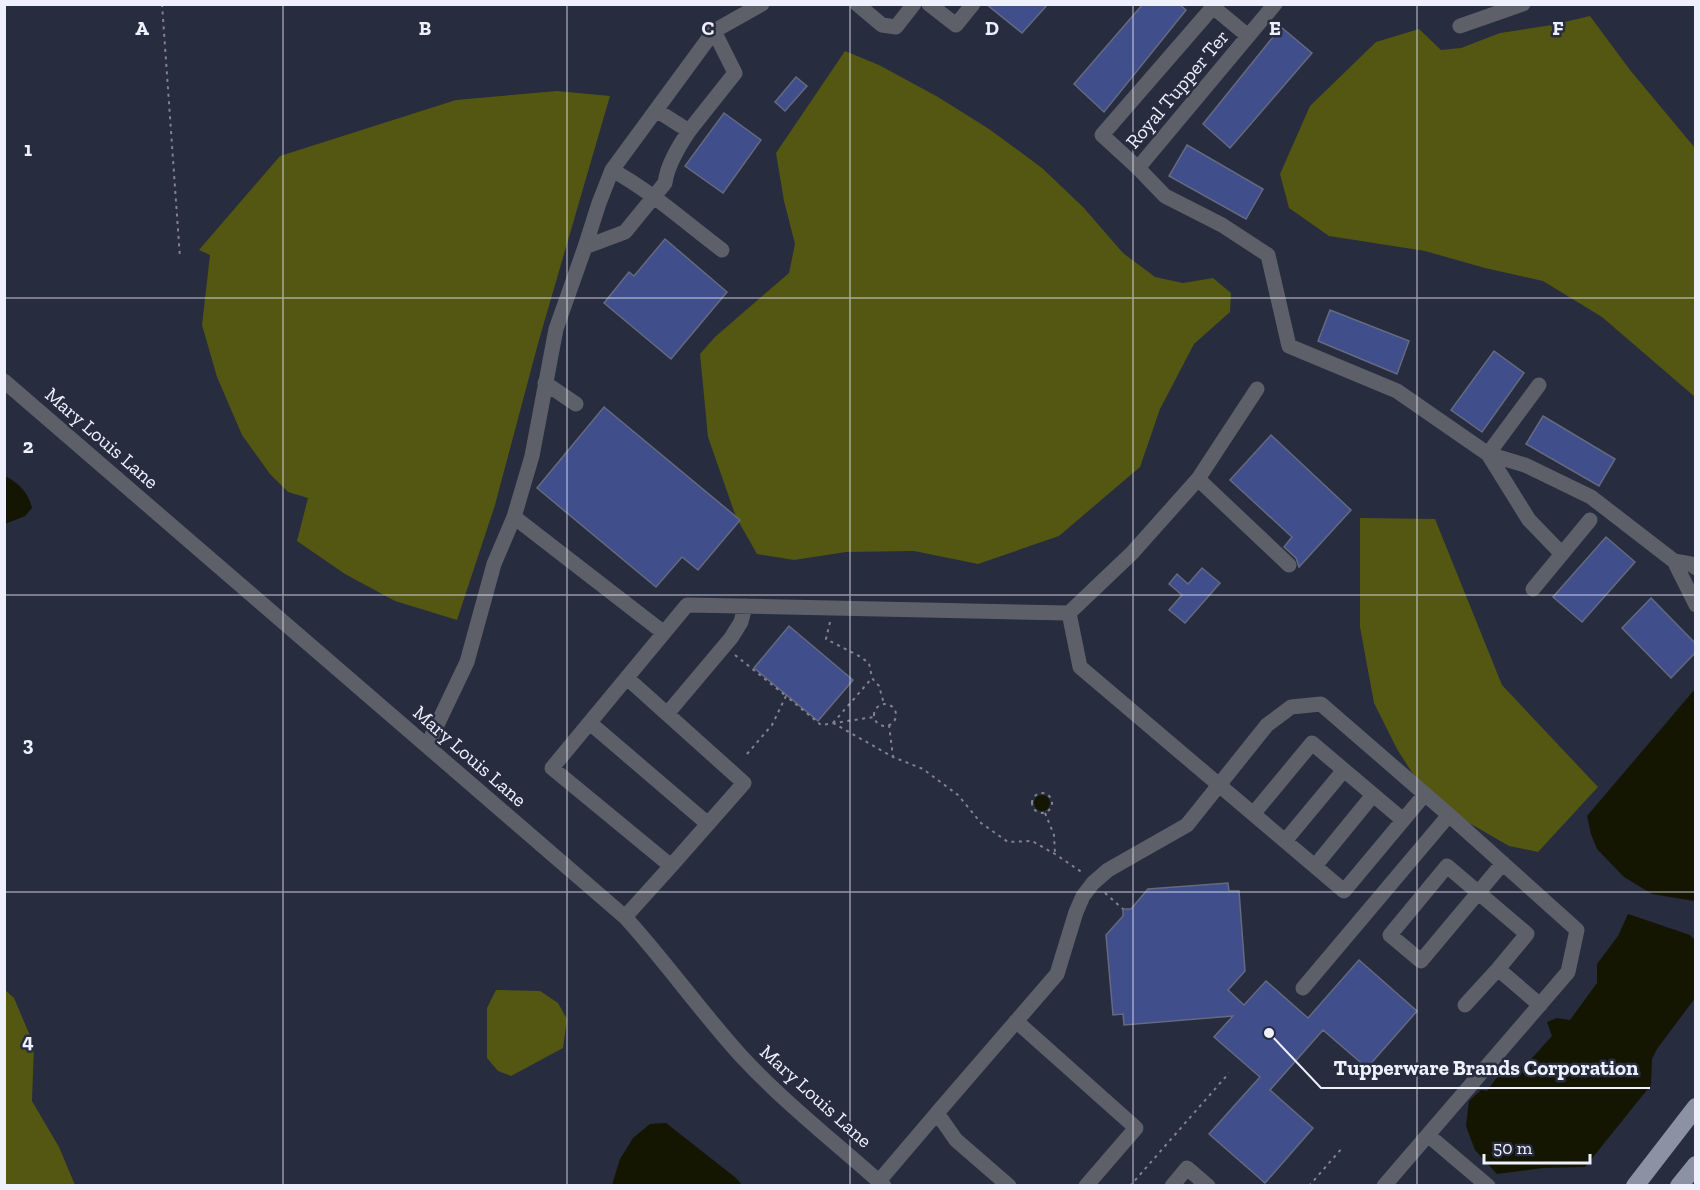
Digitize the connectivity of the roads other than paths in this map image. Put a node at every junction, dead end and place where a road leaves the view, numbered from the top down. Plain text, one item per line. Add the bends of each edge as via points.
1 (762, 4) edge
2 (857, 4) edge
3 (914, 4) edge
4 (929, 4) edge
5 (973, 4) edge
6 (1275, 4) edge
7 (1523, 4) edge
8 (1211, 6) edge
9 (1460, 26) dead end
10 (714, 31) junction
11 (1248, 36) junction
12 (656, 110) junction
13 (689, 131) junction
14 (1138, 168) junction
15 (612, 170) junction
16 (655, 198) junction
17 (585, 247) junction
18 (722, 250) dead end
19 (4, 381) edge
20 (545, 383) junction
21 (1539, 385) dead end
22 (1257, 389) dead end
23 (576, 404) dead end
24 (1488, 454) junction
25 (1198, 479) junction
26 (514, 517) junction
27 (1590, 520) dead end
28 (1562, 554) junction
29 (1674, 561) junction
30 (1289, 565) dead end
31 (1695, 568) edge
32 (1533, 589) dead end
33 (1695, 605) edge
34 (745, 606) junction
35 (1069, 613) junction
36 (664, 633) junction
37 (627, 678) junction
38 (667, 714) junction
39 (590, 723) junction
40 (427, 746) junction
41 (1344, 770) junction
42 (1219, 784) junction
43 (1425, 794) junction
44 (1373, 795) junction
45 (1254, 813) junction
46 (1449, 815) junction
47 (1404, 820) junction
48 (708, 824) junction
49 (1285, 841) junction
50 (1503, 864) junction
51 (672, 866) junction
52 (1315, 867) junction
53 (1479, 893) junction
54 (625, 917) junction
55 (1498, 969) junction
56 (1303, 988) dead end
57 (1465, 1005) dead end
58 (1540, 1005) junction
59 (1016, 1021) junction
60 (1695, 1107) edge
61 (937, 1113) junction
62 (1429, 1136) junction
63 (1695, 1165) edge
64 (882, 1183) edge
65 (1392, 1183) edge
66 (1009, 1185) edge
67 (1086, 1185) edge
68 (1172, 1185) edge
69 (1208, 1185) edge
70 (1488, 1185) edge
71 (1635, 1185) edge
72 (1679, 1185) edge

1 - 10 street
2 - 3 street via 882,25 896,27
4 - 5 street via 956,25
6 - 11 street, Royal Tupper Ter
7 - 9 street
8 - 11 street, Royal Tupper Ter
8 - 14 street, Royal Tupper Ter via 1102,135
10 - 12 street
10 - 13 street via 735,73
11 - 14 street, Royal Tupper Ter
12 - 13 street
12 - 15 street
13 - 16 street
14 - 24 street, Royal Tupper Ter via 1165,196 1222,225 1268,255 1289,346 1397,391
15 - 16 street
15 - 17 street
16 - 17 street via 625,232
16 - 18 street
17 - 20 street via 556,329
19 - 40 street, Mary Louis Lane
20 - 23 street
20 - 26 street via 532,456
21 - 24 street
22 - 25 street
24 - 28 street, Royal Tupper Ter via 1529,520
24 - 29 street, Royal Tupper Ter via 1525,465 1591,497
25 - 30 street
25 - 35 street via 1132,553
26 - 36 street
26 - 40 street via 494,564 467,662
27 - 28 street
28 - 32 street
29 - 31 street, Royal Tupper Ter
29 - 33 street, Royal Tupper Ter
34 - 35 street
34 - 36 street via 687,605
34 - 38 street via 731,638
35 - 42 street via 1080,667
36 - 37 street
37 - 38 street
37 - 39 street
38 - 48 street via 744,783
39 - 48 street
39 - 51 street via 552,768
40 - 54 street, Mary Louis Lane
41 - 44 street
41 - 45 street via 1312,743
41 - 49 street
42 - 43 street via 1267,725 1291,707 1321,704
42 - 45 street
42 - 59 street via 1187,825 1108,870 1093,883 1076,912 1057,974
43 - 46 street
43 - 47 street
44 - 47 street
44 - 52 street
45 - 49 street
46 - 50 street
46 - 56 street
47 - 52 street via 1344,891
48 - 51 street
49 - 52 street
50 - 53 street
50 - 58 street via 1577,930 1568,972
51 - 54 street
53 - 53 street via 1447,866 1390,935 1421,961
53 - 55 street via 1527,934
54 - 64 street, Mary Louis Lane via 743,1057 779,1094
55 - 57 street
55 - 58 street
58 - 62 street
59 - 61 street
59 - 67 street via 1136,1128
60 - 71 main road
61 - 64 street
61 - 66 street via 956,1140
62 - 65 street
62 - 70 street
63 - 72 main road
68 - 69 street via 1187,1168

